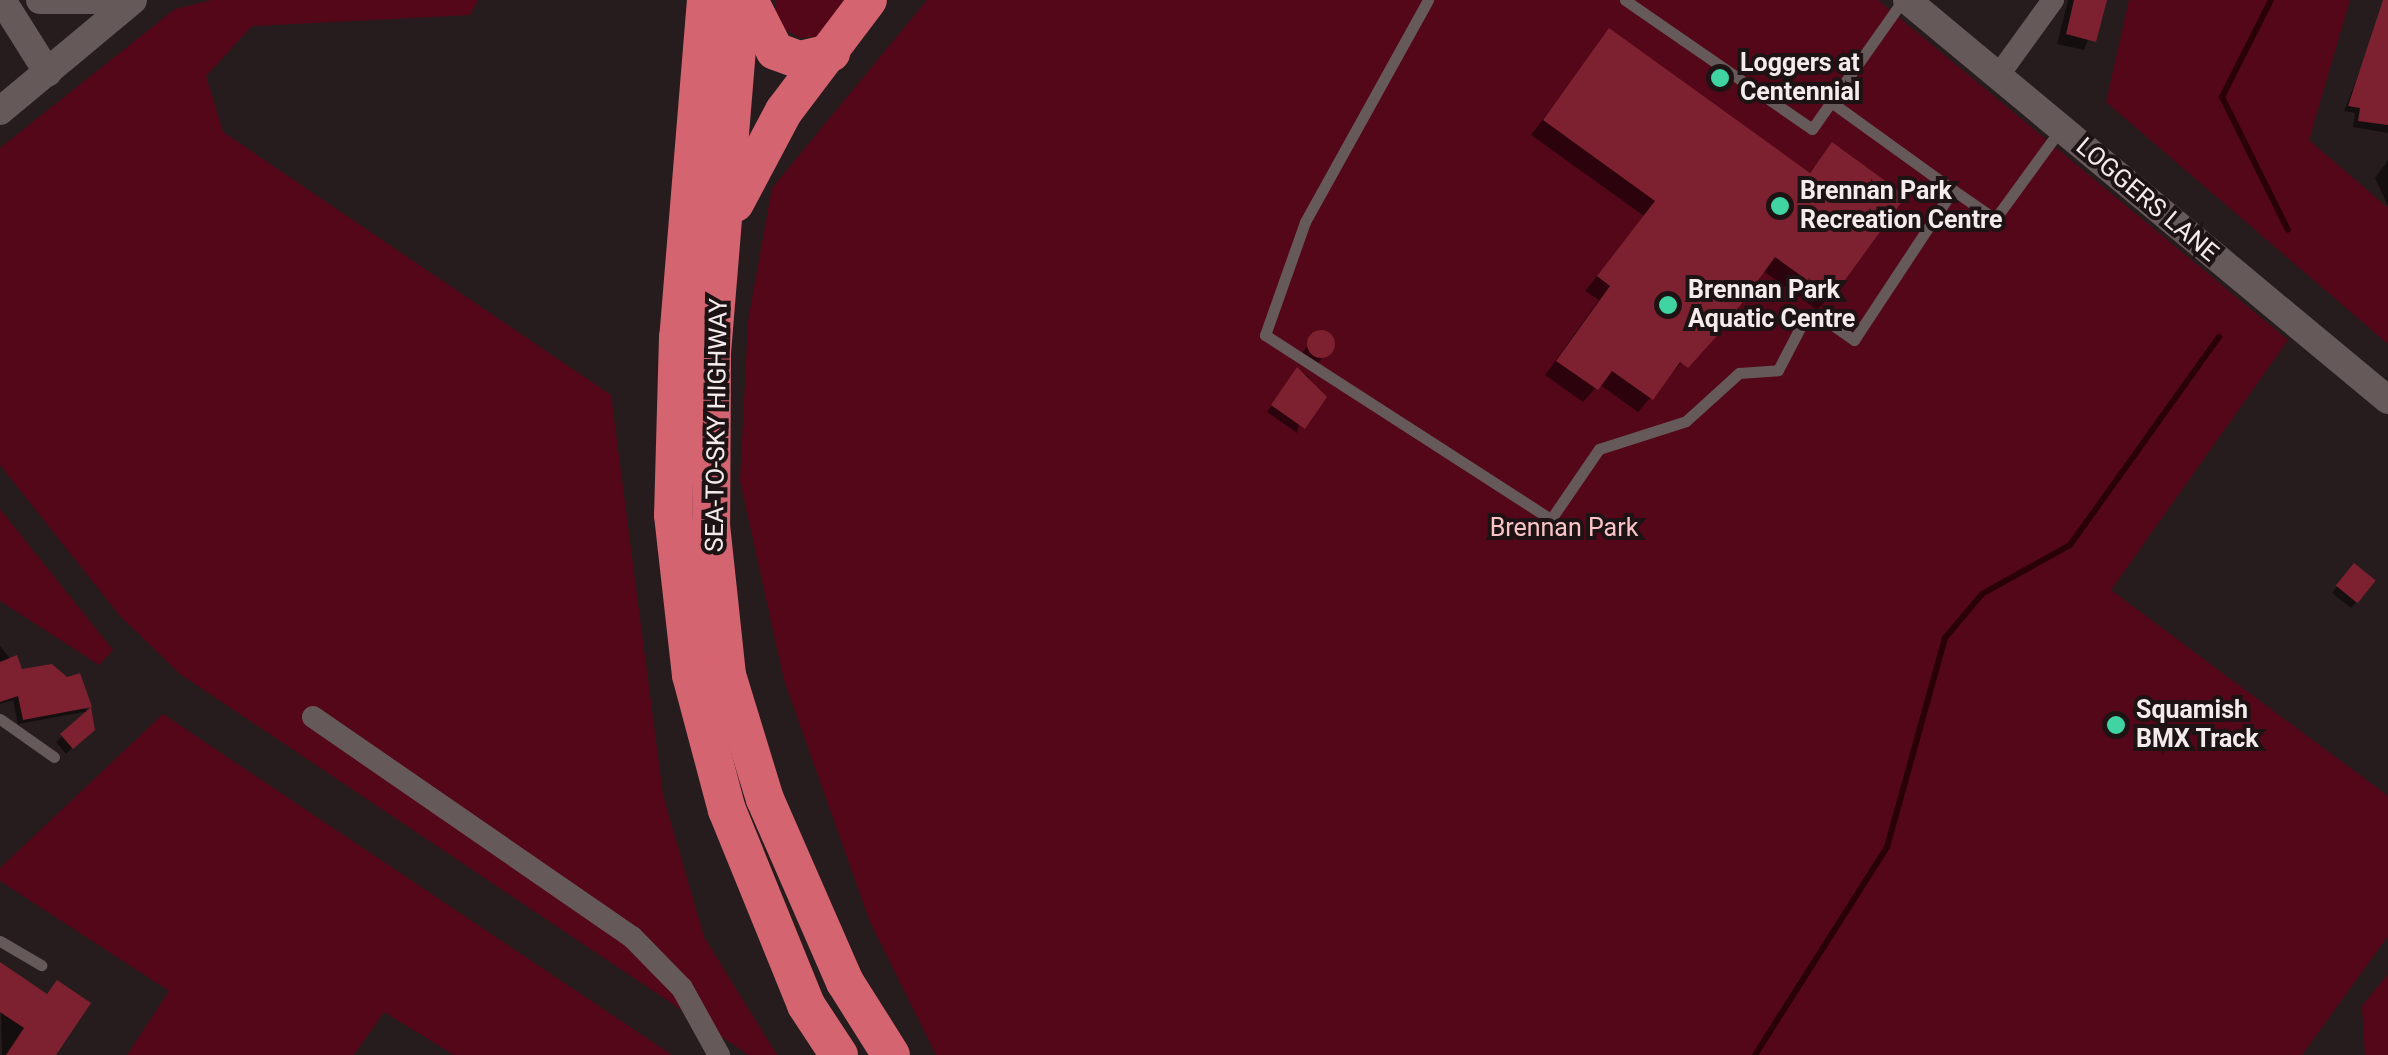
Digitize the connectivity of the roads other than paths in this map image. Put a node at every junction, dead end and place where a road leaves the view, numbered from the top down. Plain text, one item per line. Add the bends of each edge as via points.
1 (2, 0) edge
2 (40, 0) edge
3 (116, 0) edge
4 (133, 0) edge
5 (749, 0) edge
6 (868, 0) edge
7 (1428, 0) edge
8 (1625, 0) edge
9 (1905, 0) edge
10 (2053, 0) edge
11 (714, 2) edge
12 (832, 53) junction
13 (48, 72) junction
14 (1998, 76) junction
15 (1831, 102) junction
16 (0, 111) edge
17 (2061, 128) junction
18 (1954, 190) junction
19 (724, 233) junction
20 (2387, 396) edge
21 (313, 716) dead end
22 (0, 719) edge
23 (54, 757) dead end
24 (0, 941) edge
25 (41, 965) dead end
26 (718, 1055) edge
27 (839, 1055) edge
28 (891, 1055) edge

1 - 13 street
2 - 3 street
4 - 13 street
5 - 12 highway via 774,51 800,60
6 - 12 highway
7 - 18 lane via 1304,222 1265,335 1550,518 1599,449 1686,421 1739,374 1778,370 1803,322 1826,321 1854,340
8 - 15 lane via 1812,129
9 - 14 street, LOGGERS LANE
9 - 15 lane
10 - 14 street
11 - 19 highway, SEA-TO-SKY HIGHWAY
11 - 27 highway, SEA-TO-SKY HIGHWAY via 674,495 690,675 727,810 806,1005
12 - 19 highway via 749,166
13 - 16 street
14 - 17 street, LOGGERS LANE
15 - 18 lane
17 - 18 lane via 1995,220
17 - 20 street, LOGGERS LANE
19 - 28 highway, SEA-TO-SKY HIGHWAY via 711,526 726,675 766,799 846,982
21 - 26 street via 632,937 682,988
22 - 23 lane
24 - 25 lane

